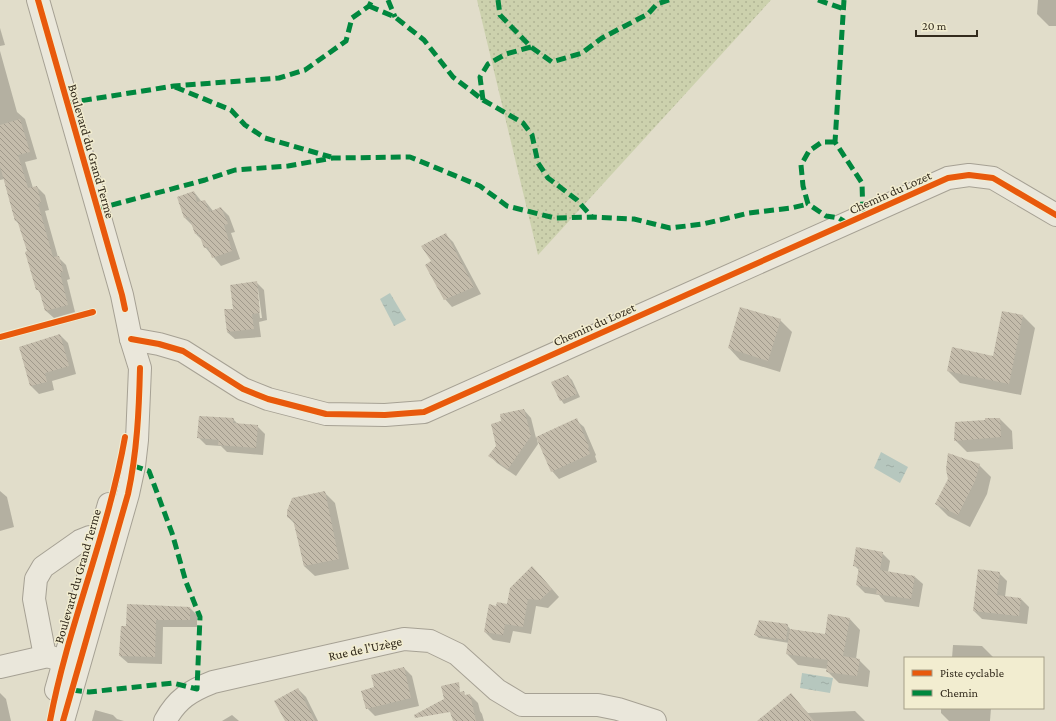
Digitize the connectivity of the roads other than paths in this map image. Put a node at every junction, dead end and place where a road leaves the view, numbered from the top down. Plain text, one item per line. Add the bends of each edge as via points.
1 (38, 0) edge
2 (1056, 215) edge
3 (131, 339) junction
4 (105, 546) junction
5 (63, 661) junction
6 (0, 666) edge
7 (50, 721) edge
8 (63, 721) edge
9 (165, 721) edge
10 (655, 721) edge

1 - 3 street, Boulevard du Grand Terme via 122,295
2 - 3 street, Chemin du Lozet via 993,178 969,175 948,178 424,412 385,415 326,414 268,399 243,388 183,351
3 - 4 street, Boulevard du Grand Terme via 125,365 125,437
4 - 5 street, Boulevard du Grand Terme
4 - 5 street via 90,537 80,541 43,567 36,579 34,599 44,651
5 - 6 street
5 - 7 street, Boulevard du Grand Terme
5 - 8 street, Boulevard du Grand Terme
9 - 10 street, Rue de l'Uzège via 184,696 213,682 404,639 430,641 457,654 497,690 522,705 598,705

